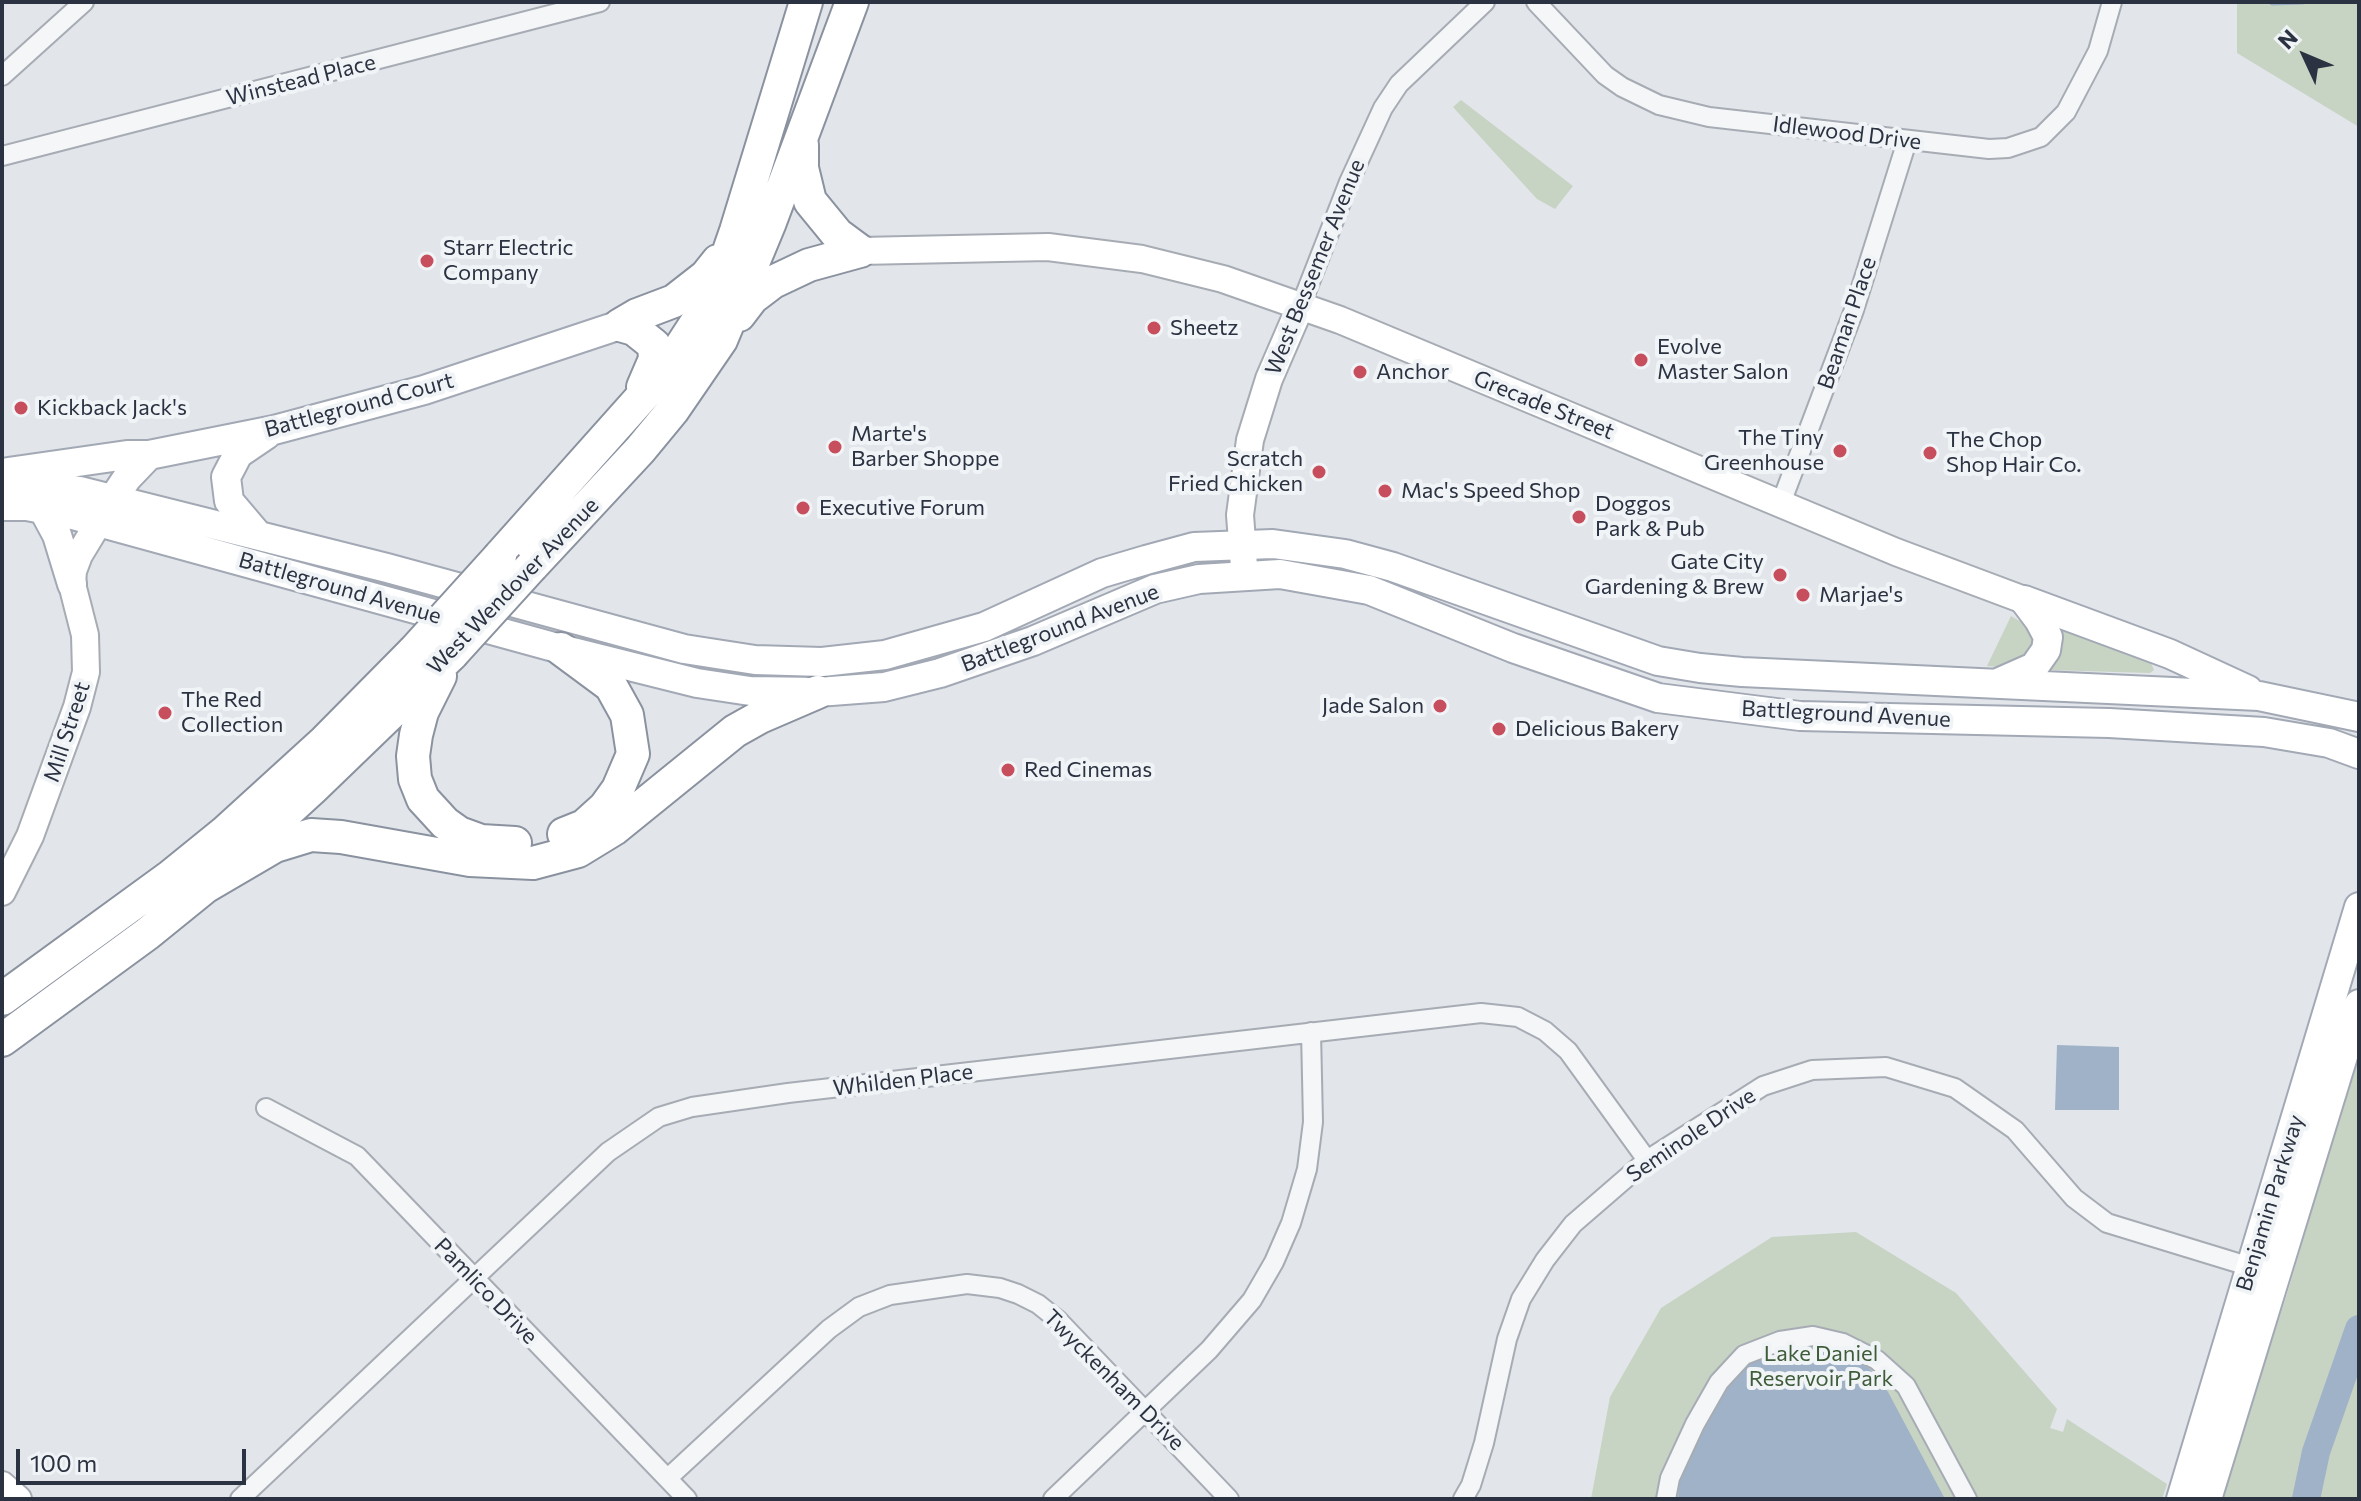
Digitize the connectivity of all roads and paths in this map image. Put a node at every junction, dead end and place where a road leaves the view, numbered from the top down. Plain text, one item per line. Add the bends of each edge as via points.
1 (84, 2) edge
2 (600, 2) edge
3 (852, 2) edge
4 (1485, 2) edge
5 (1536, 2) edge
6 (2112, 2) edge
7 (804, 4) edge
8 (2, 76) edge
9 (802, 136) junction
10 (1907, 141) junction
11 (2, 156) edge
12 (732, 243) junction
13 (860, 251) junction
14 (1301, 305) junction
15 (620, 325) junction
16 (721, 340) junction
17 (633, 409) junction
18 (274, 430) junction
19 (149, 455) junction
20 (2, 474) edge
21 (2, 485) edge
22 (1781, 503) junction
23 (2, 506) edge
24 (43, 509) junction
25 (106, 510) junction
26 (257, 534) junction
27 (1242, 544) junction
28 (1245, 575) junction
29 (72, 584) junction
30 (2024, 600) junction
31 (561, 649) junction
32 (452, 654) junction
33 (1997, 684) junction
34 (818, 692) junction
35 (2259, 696) junction
36 (2359, 717) edge
37 (2309, 739) junction
38 (2359, 754) edge
39 (2359, 774) edge
40 (205, 887) junction
41 (2, 892) edge
42 (2359, 907) edge
43 (2, 999) edge
44 (2359, 1004) edge
45 (1311, 1032) junction
46 (2, 1040) edge
47 (266, 1108) dead end
48 (1647, 1160) junction
49 (2251, 1267) junction
50 (474, 1279) junction
51 (1146, 1410) junction
52 (668, 1478) junction
53 (2, 1485) edge
54 (18, 1499) edge
55 (240, 1499) edge
56 (687, 1499) edge
57 (1053, 1499) edge
58 (1229, 1499) edge
59 (1463, 1499) edge
60 (1666, 1499) edge
61 (1967, 1499) edge
62 (2181, 1499) edge
63 (2207, 1499) edge

1 - 8 street
2 - 11 street, Winstead Place
3 - 9 highway, West Wendover Avenue
4 - 14 street, West Bessemer Avenue via 1399,84 1383,108
5 - 10 street, Idlewood Drive via 1605,75 1659,105 1709,117
6 - 10 street, Idlewood Drive via 2079,91 2041,137 1989,149
7 - 12 highway, West Wendover Avenue
9 - 13 highway via 810,201 837,234
9 - 16 highway, West Wendover Avenue
10 - 22 street, Beaman Place via 1854,310
12 - 15 highway via 691,289
12 - 17 highway, West Wendover Avenue via 702,314
13 - 14 street, Grecade Street via 1048,247 1142,259
13 - 16 highway via 773,282 752,298
14 - 22 street, Grecade Street
14 - 27 street, West Bessemer Avenue via 1250,440 1243,477
15 - 17 highway via 647,338 655,351
15 - 18 main road, Battleground Court via 424,390
16 - 32 highway, West Wendover Avenue, bridge via 640,450
17 - 43 highway, West Wendover Avenue, bridge via 414,651 303,762 171,876
18 - 19 main road, Battleground Court
18 - 26 main road via 238,454 226,477 229,501
19 - 20 main road, Battleground Court
19 - 25 main road
21 - 25 main road, Battleground Avenue via 80,491
22 - 30 street, Grecade Street
23 - 24 main road, Battleground Avenue
24 - 25 main road, Battleground Avenue
24 - 29 main road
25 - 26 main road, Battleground Avenue
25 - 29 street via 79,555
25 - 31 main road, Battleground Avenue
26 - 27 main road, Battleground Avenue via 684,649 755,660 822,662 937,642 984,627 1102,573 1194,547
27 - 28 street, West Bessemer Avenue
27 - 33 main road, Battleground Avenue via 1357,557 1658,661 1742,672
28 - 34 main road, Battleground Avenue via 1155,589 1033,641 940,673 884,687
28 - 37 main road, Battleground Avenue via 1280,574 1369,590 1658,698 1800,716 2109,723
29 - 41 street, Mill Street via 85,635 86,672 51,782
30 - 33 main road via 2048,637 2046,650 2034,667
30 - 35 main road via 2170,654
31 - 32 highway via 611,686 627,715 633,754 618,789 584,826 561,836 503,844 481,841 445,823 423,799 415,779 413,756 422,712
31 - 34 main road, Battleground Avenue via 697,683 750,691
32 - 40 highway, West Wendover Avenue
33 - 35 main road, Battleground Avenue
34 - 40 highway via 735,731 614,829 578,851 533,863 470,860 311,835 275,846
35 - 36 main road, Battleground Avenue
37 - 38 main road, Battleground Avenue
37 - 39 main road
40 - 46 highway, West Wendover Avenue
42 - 49 main road, Benjamin Parkway
44 - 63 main road, Benjamin Parkway
45 - 48 street, Whilden Place via 1481,1013 1518,1017 1568,1051
45 - 50 street, Whilden Place via 692,1107 659,1117 608,1152
45 - 51 street via 1313,1122 1307,1169 1274,1262 1252,1300 1209,1350
47 - 50 street, Pamlico Drive via 357,1156
48 - 49 street, Seminole Drive via 1763,1086 1812,1070 1886,1067 1955,1088 2015,1130 2074,1198 2107,1223
48 - 59 street, Seminole Drive via 1573,1224 1521,1299 1484,1443
49 - 62 main road, Benjamin Parkway
50 - 52 street, Pamlico Drive
50 - 55 street, Whilden Place
51 - 52 street, Twyckenham Drive via 1038,1304 1000,1288 931,1288 859,1307
51 - 57 street
51 - 58 street, Twyckenham Drive
52 - 56 street, Pamlico Drive
53 - 54 street
60 - 61 street via 1670,1478 1719,1382 1744,1355 1813,1336 1877,1360 1906,1386

